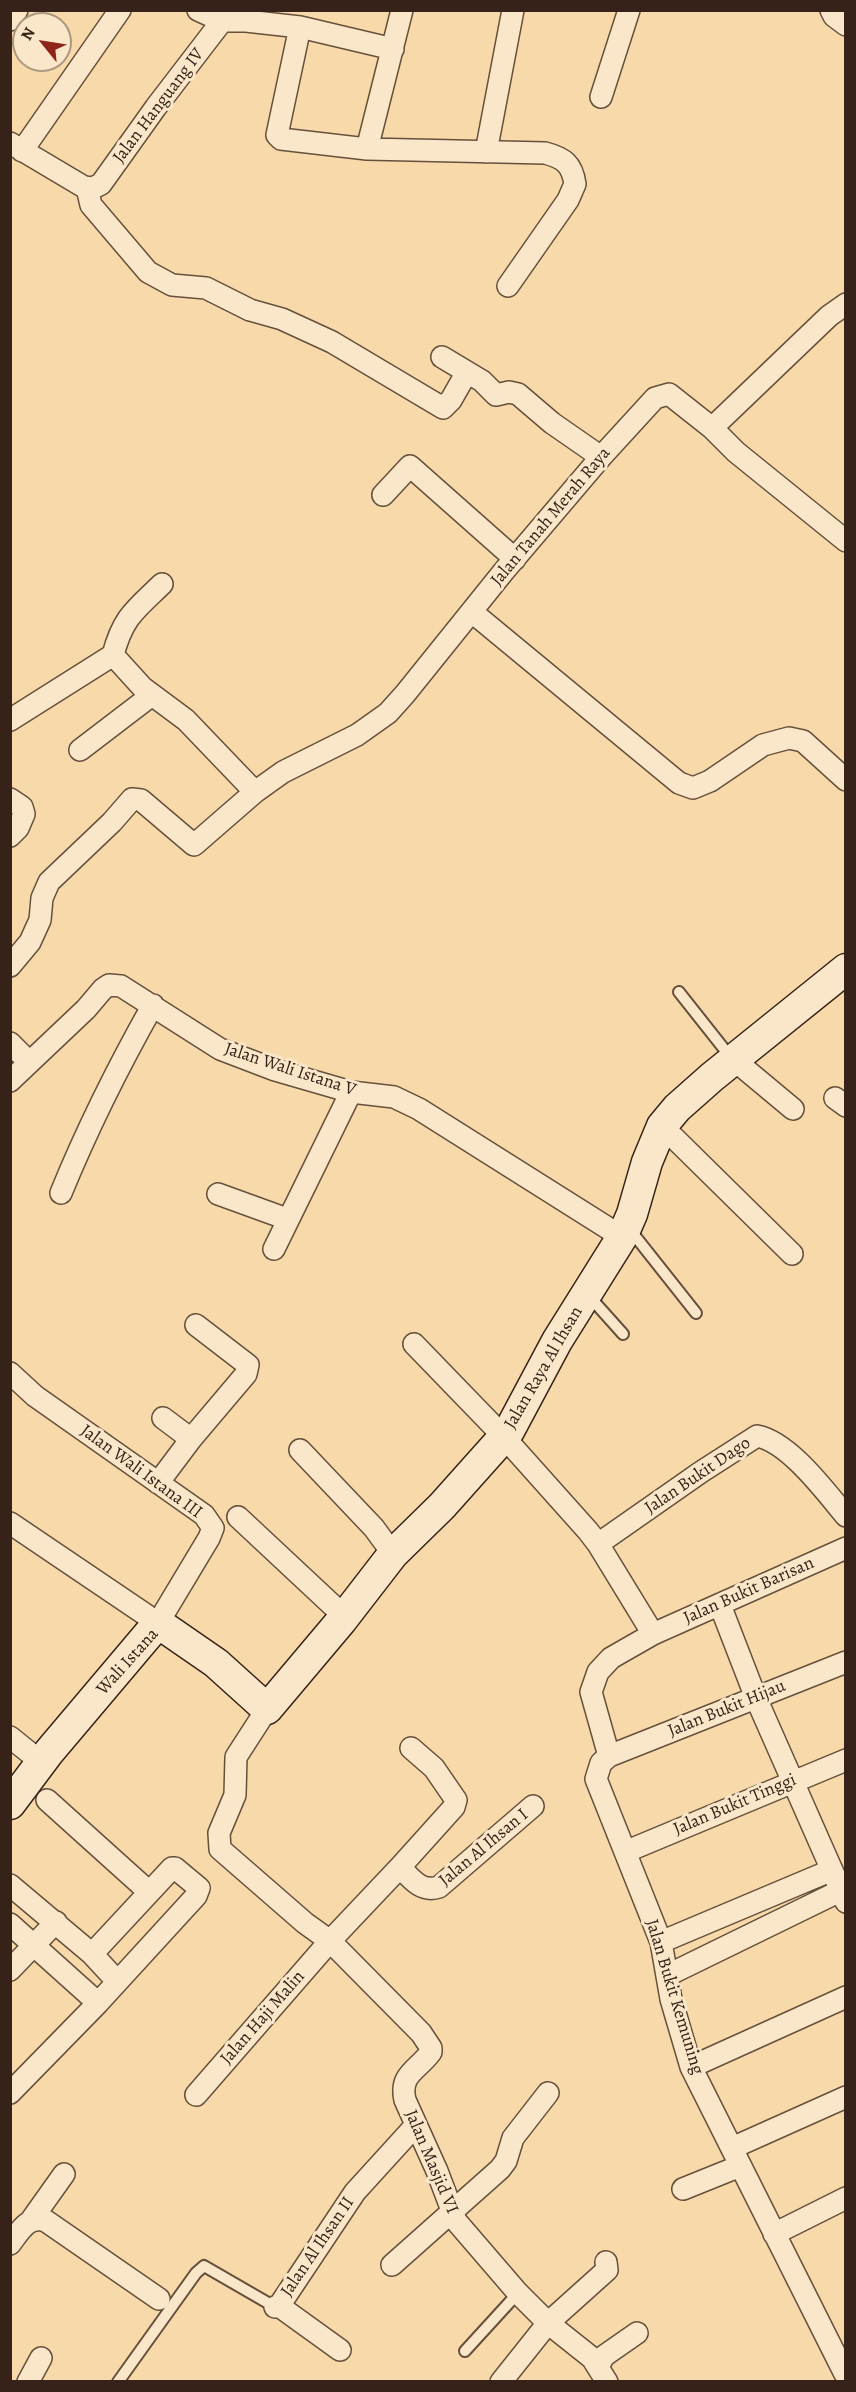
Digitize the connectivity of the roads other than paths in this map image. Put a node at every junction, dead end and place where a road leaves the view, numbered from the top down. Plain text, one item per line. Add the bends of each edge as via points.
1 (16, 10) edge
2 (120, 10) edge
3 (198, 10) edge
4 (402, 10) edge
5 (513, 10) edge
6 (629, 10) edge
7 (831, 10) edge
8 (10, 20) edge
9 (222, 21) junction
10 (846, 25) edge
11 (300, 27) junction
12 (393, 49) junction
13 (602, 97) dead end
14 (16, 147) edge
15 (367, 149) junction
16 (486, 152) junction
17 (90, 188) junction
18 (508, 286) dead end
19 (846, 304) edge
20 (442, 357) dead end
21 (467, 372) junction
22 (712, 428) junction
23 (600, 457) junction
24 (383, 495) dead end
25 (846, 541) edge
26 (515, 559) junction
27 (162, 584) dead end
28 (472, 612) junction
29 (113, 655) junction
30 (152, 695) junction
31 (10, 720) edge
32 (80, 750) dead end
33 (846, 780) edge
34 (255, 792) junction
35 (10, 799) edge
36 (16, 829) edge
37 (10, 966) edge
38 (846, 969) edge
39 (680, 992) dead end
40 (153, 1005) junction
41 (10, 1043) edge
42 (733, 1059) junction
43 (29, 1062) junction
44 (10, 1081) edge
45 (351, 1092) junction
46 (793, 1109) dead end
47 (662, 1126) junction
48 (61, 1193) dead end
49 (218, 1194) dead end
50 (287, 1219) junction
51 (629, 1232) junction
52 (274, 1249) dead end
53 (792, 1254) dead end
54 (587, 1294) junction
55 (696, 1313) dead end
56 (196, 1325) dead end
57 (623, 1334) dead end
58 (414, 1344) dead end
59 (10, 1373) edge
60 (163, 1418) dead end
61 (506, 1434) junction
62 (191, 1439) junction
63 (300, 1450) dead end
64 (158, 1483) junction
65 (846, 1516) edge
66 (238, 1517) dead end
67 (10, 1523) edge
68 (598, 1544) junction
69 (846, 1548) edge
70 (393, 1554) junction
71 (720, 1605) junction
72 (345, 1617) junction
73 (158, 1623) junction
74 (653, 1634) junction
75 (846, 1662) edge
76 (756, 1698) junction
77 (267, 1708) junction
78 (10, 1737) edge
79 (411, 1748) dead end
80 (609, 1756) junction
81 (846, 1760) edge
82 (41, 1762) junction
83 (794, 1780) junction
84 (47, 1800) dead end
85 (10, 1804) edge
86 (533, 1806) dead end
87 (218, 1840) joint
88 (625, 1852) junction
89 (400, 1868) junction
90 (840, 1883) edge
91 (10, 1885) edge
92 (148, 1891) junction
93 (56, 1922) junction
94 (10, 1924) edge
95 (330, 1941) junction
96 (661, 1942) junction
97 (33, 1946) junction
98 (92, 1954) junction
99 (10, 1970) edge
100 (668, 1975) junction
101 (117, 1981) junction
102 (846, 1997) edge
103 (98, 2003) junction
104 (691, 2067) junction
105 (10, 2093) edge
106 (548, 2093) dead end
107 (196, 2095) dead end
108 (846, 2097) edge
109 (416, 2125) junction
110 (736, 2157) junction
111 (64, 2174) dead end
112 (683, 2189) dead end
113 (846, 2198) edge
114 (454, 2211) junction
115 (32, 2219) junction
116 (774, 2234) junction
117 (10, 2244) edge
118 (606, 2262) dead end
119 (393, 2265) dead end
120 (518, 2294) junction
121 (159, 2299) dead end
122 (277, 2307) junction
123 (548, 2323) junction
124 (637, 2333) dead end
125 (340, 2350) dead end
126 (465, 2351) dead end
127 (602, 2373) edge
128 (844, 2374) edge
129 (118, 2382) edge
130 (501, 2382) edge

1 - 8 street
2 - 14 street
3 - 9 street
4 - 12 street
5 - 16 street
6 - 13 street
7 - 10 street
9 - 11 street
9 - 17 street, Jalan Hanguang IV via 101,184
11 - 12 street
11 - 15 street via 277,135 288,141
12 - 15 street
14 - 17 street
15 - 16 street
16 - 18 street via 560,157 568,164 575,184
17 - 21 street via 91,205 123,244 148,272 172,285 206,288 250,310 282,319 332,342 443,408
19 - 22 street
20 - 21 street
21 - 23 street via 496,395 518,394
22 - 23 street, Jalan Tanah Merah Raya via 669,394 655,398
22 - 25 street
23 - 26 street, Jalan Tanah Merah Raya
24 - 26 street via 410,466
26 - 28 street, Jalan Tanah Merah Raya
27 - 29 street via 130,614 119,632
28 - 33 street via 679,783 693,788 763,745 789,738 803,741
28 - 34 street, Jalan Tanah Merah Raya via 388,713 357,735 283,772
29 - 30 street
29 - 31 street
30 - 32 street
30 - 34 street via 186,720
34 - 37 street, Jalan Tanah Merah Raya via 194,845 141,800 132,799 49,882 30,942
35 - 36 street via 22,807 24,814
38 - 42 street, Jalan Raya Al Ihsan
39 - 42 lane
40 - 43 street, Jalan Wali Istana V via 121,986 109,986
40 - 45 street, Jalan Wali Istana V via 220,1049
40 - 48 street via 114,1074
41 - 43 street
42 - 46 street
42 - 47 street, Jalan Raya Al Ihsan
43 - 44 street, Jalan Wali Istana V
45 - 50 street
45 - 51 street, Jalan Wali Istana V via 394,1097 418,1109
47 - 51 street, Jalan Raya Al Ihsan via 647,1162
47 - 53 street
49 - 50 street
50 - 52 street
51 - 54 street, Jalan Raya Al Ihsan
51 - 55 lane
54 - 57 lane
54 - 61 street, Jalan Raya Al Ihsan
56 - 62 street via 249,1369
58 - 61 street
59 - 64 street, Jalan Wali Istana III
60 - 62 street
61 - 68 street
61 - 70 street, Jalan Raya Al Ihsan
62 - 64 street
63 - 70 street via 374,1528
64 - 73 street, Jalan Wali Istana III via 204,1515 213,1527
65 - 68 street, Jalan Bukit Dago via 794,1458 769,1438 757,1436
66 - 72 street
67 - 73 street
68 - 74 street
69 - 71 street, Jalan Bukit Barisan
70 - 72 street, Jalan Raya Al Ihsan
71 - 74 street, Jalan Bukit Barisan
71 - 76 street
72 - 77 street, Jalan Raya Al Ihsan
73 - 77 street, Wali Istana via 216,1663
73 - 82 street, Wali Istana
74 - 80 street via 611,1658 598,1672 591,1692
75 - 76 street, Jalan Bukit Hijau
76 - 80 street, Jalan Bukit Hijau
76 - 83 street
77 - 87 street, Jalan Raya Al Ihsan via 236,1756 235,1795
78 - 82 street
79 - 89 street via 434,1768 456,1800
80 - 88 street, Jalan Bukit Kemuning via 601,1763 596,1779
81 - 83 street, Jalan Bukit Tinggi
82 - 85 street, Wali Istana
83 - 88 street, Jalan Bukit Tinggi
83 - 90 street
84 - 92 street
86 - 89 street, Jalan Al Ihsan I via 439,1887 423,1888
87 - 95 street, Jalan Masjid VI via 220,1849
88 - 96 street, Jalan Bukit Kemuning
89 - 95 street
90 - 96 street
90 - 100 street
91 - 93 street
92 - 98 street
92 - 101 street via 172,1868 199,1888 196,1896
93 - 97 street
93 - 98 street
94 - 97 street
95 - 107 street, Jalan Haji Malin
95 - 109 street, Jalan Masjid VI via 391,2001 431,2048 409,2074 403,2090
96 - 100 street, Jalan Bukit Kemuning
97 - 99 street
97 - 103 street
98 - 101 street
100 - 104 street, Jalan Bukit Kemuning
101 - 103 street
102 - 104 street
103 - 105 street
104 - 110 street, Jalan Bukit Kemuning
106 - 114 street via 513,2138 500,2169
108 - 110 street
109 - 114 street, Jalan Masjid VI
109 - 122 street, Jalan Al Ihsan II via 355,2192
110 - 112 street
110 - 116 street, Jalan Bukit Kemuning
111 - 115 street
113 - 116 street
114 - 119 street
114 - 120 street, Jalan Masjid VI via 456,2221
115 - 117 street
115 - 121 street via 46,2221
116 - 128 street, Jalan Bukit Kemuning
118 - 123 street via 607,2270
120 - 123 street, Jalan Masjid VI
120 - 126 lane
122 - 125 street
122 - 129 lane, Jalan Al Ihsan II via 204,2266
123 - 127 street, Jalan Masjid VI
123 - 130 street
124 - 127 street via 604,2356

